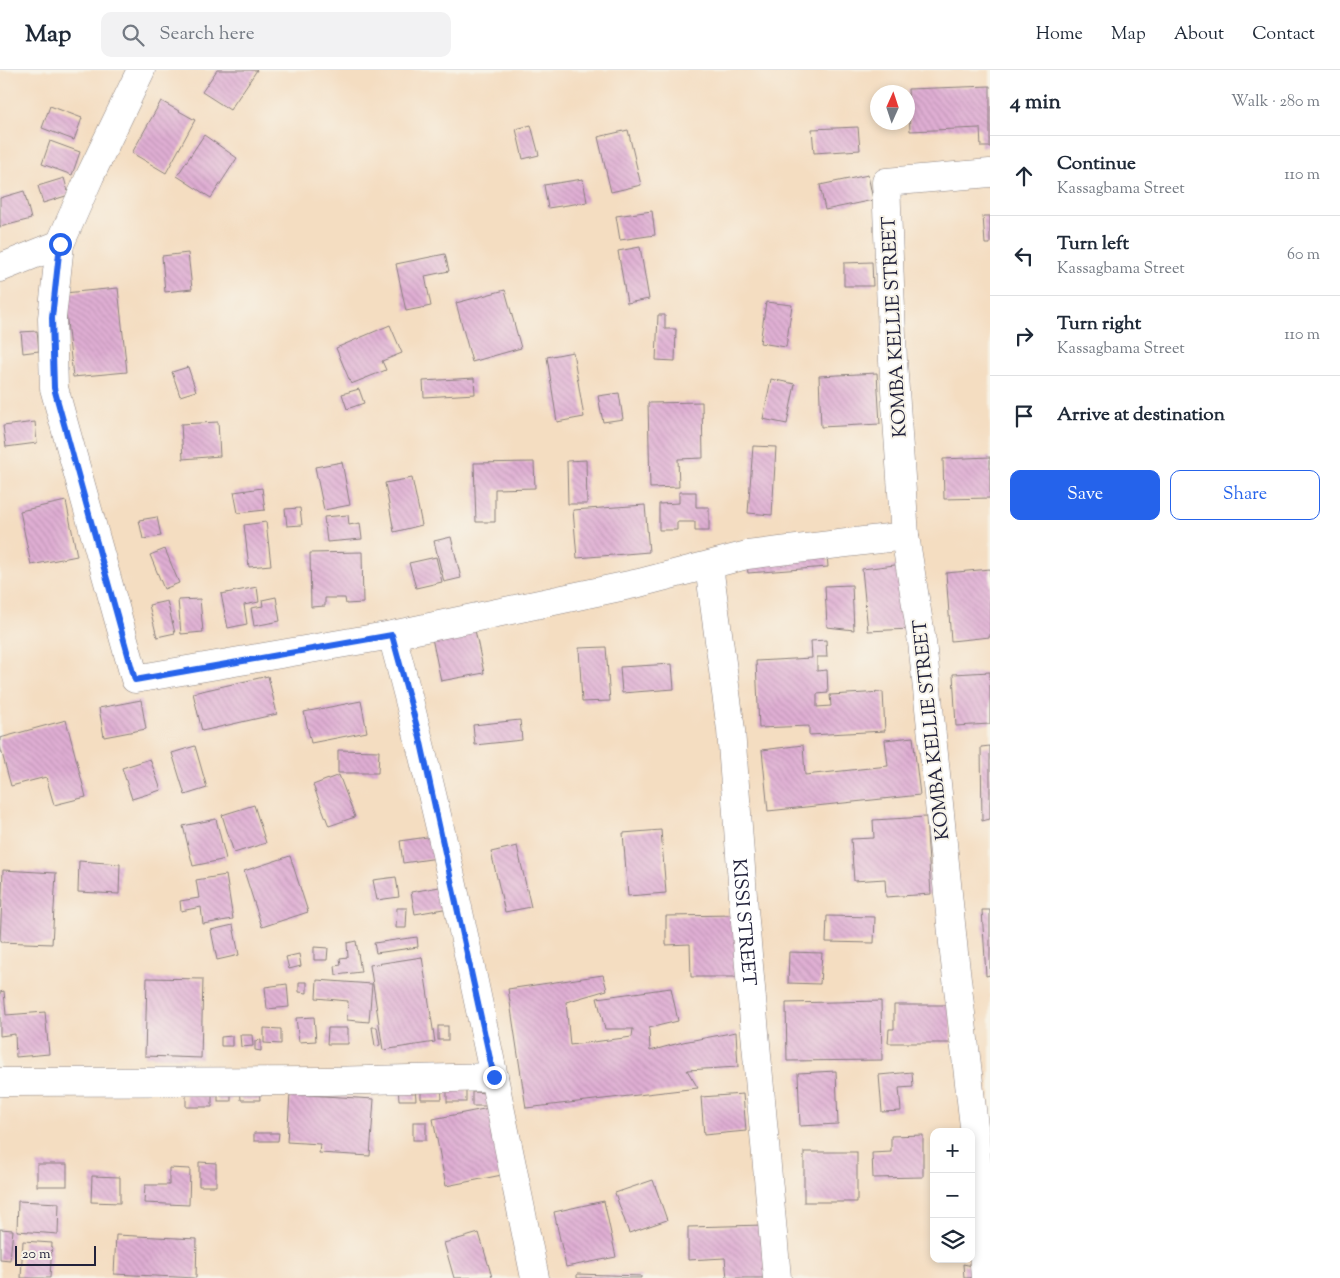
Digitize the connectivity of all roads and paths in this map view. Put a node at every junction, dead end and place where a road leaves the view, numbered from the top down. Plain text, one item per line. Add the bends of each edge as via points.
1 (141, 70) edge
2 (990, 173) edge
3 (60, 244) junction
4 (0, 268) edge
5 (906, 536) junction
6 (709, 566) junction
7 (392, 635) junction
8 (494, 1077) junction
9 (0, 1082) edge
10 (983, 1135) edge
11 (535, 1278) edge
12 (777, 1278) edge
13 (985, 1278) edge

1 - 3 street
2 - 5 street, KOMBA KELLIE STREET via 886,182 893,361
3 - 4 street
3 - 7 street via 52,318 54,388 135,680
5 - 6 street via 768,551
5 - 10 street, KOMBA KELLIE STREET via 923,651 954,953
6 - 7 street
6 - 12 street, KISSI STREET via 731,730
7 - 8 street via 420,738
8 - 9 street
8 - 11 street
10 - 13 street, KOMBA KELLIE STREET

